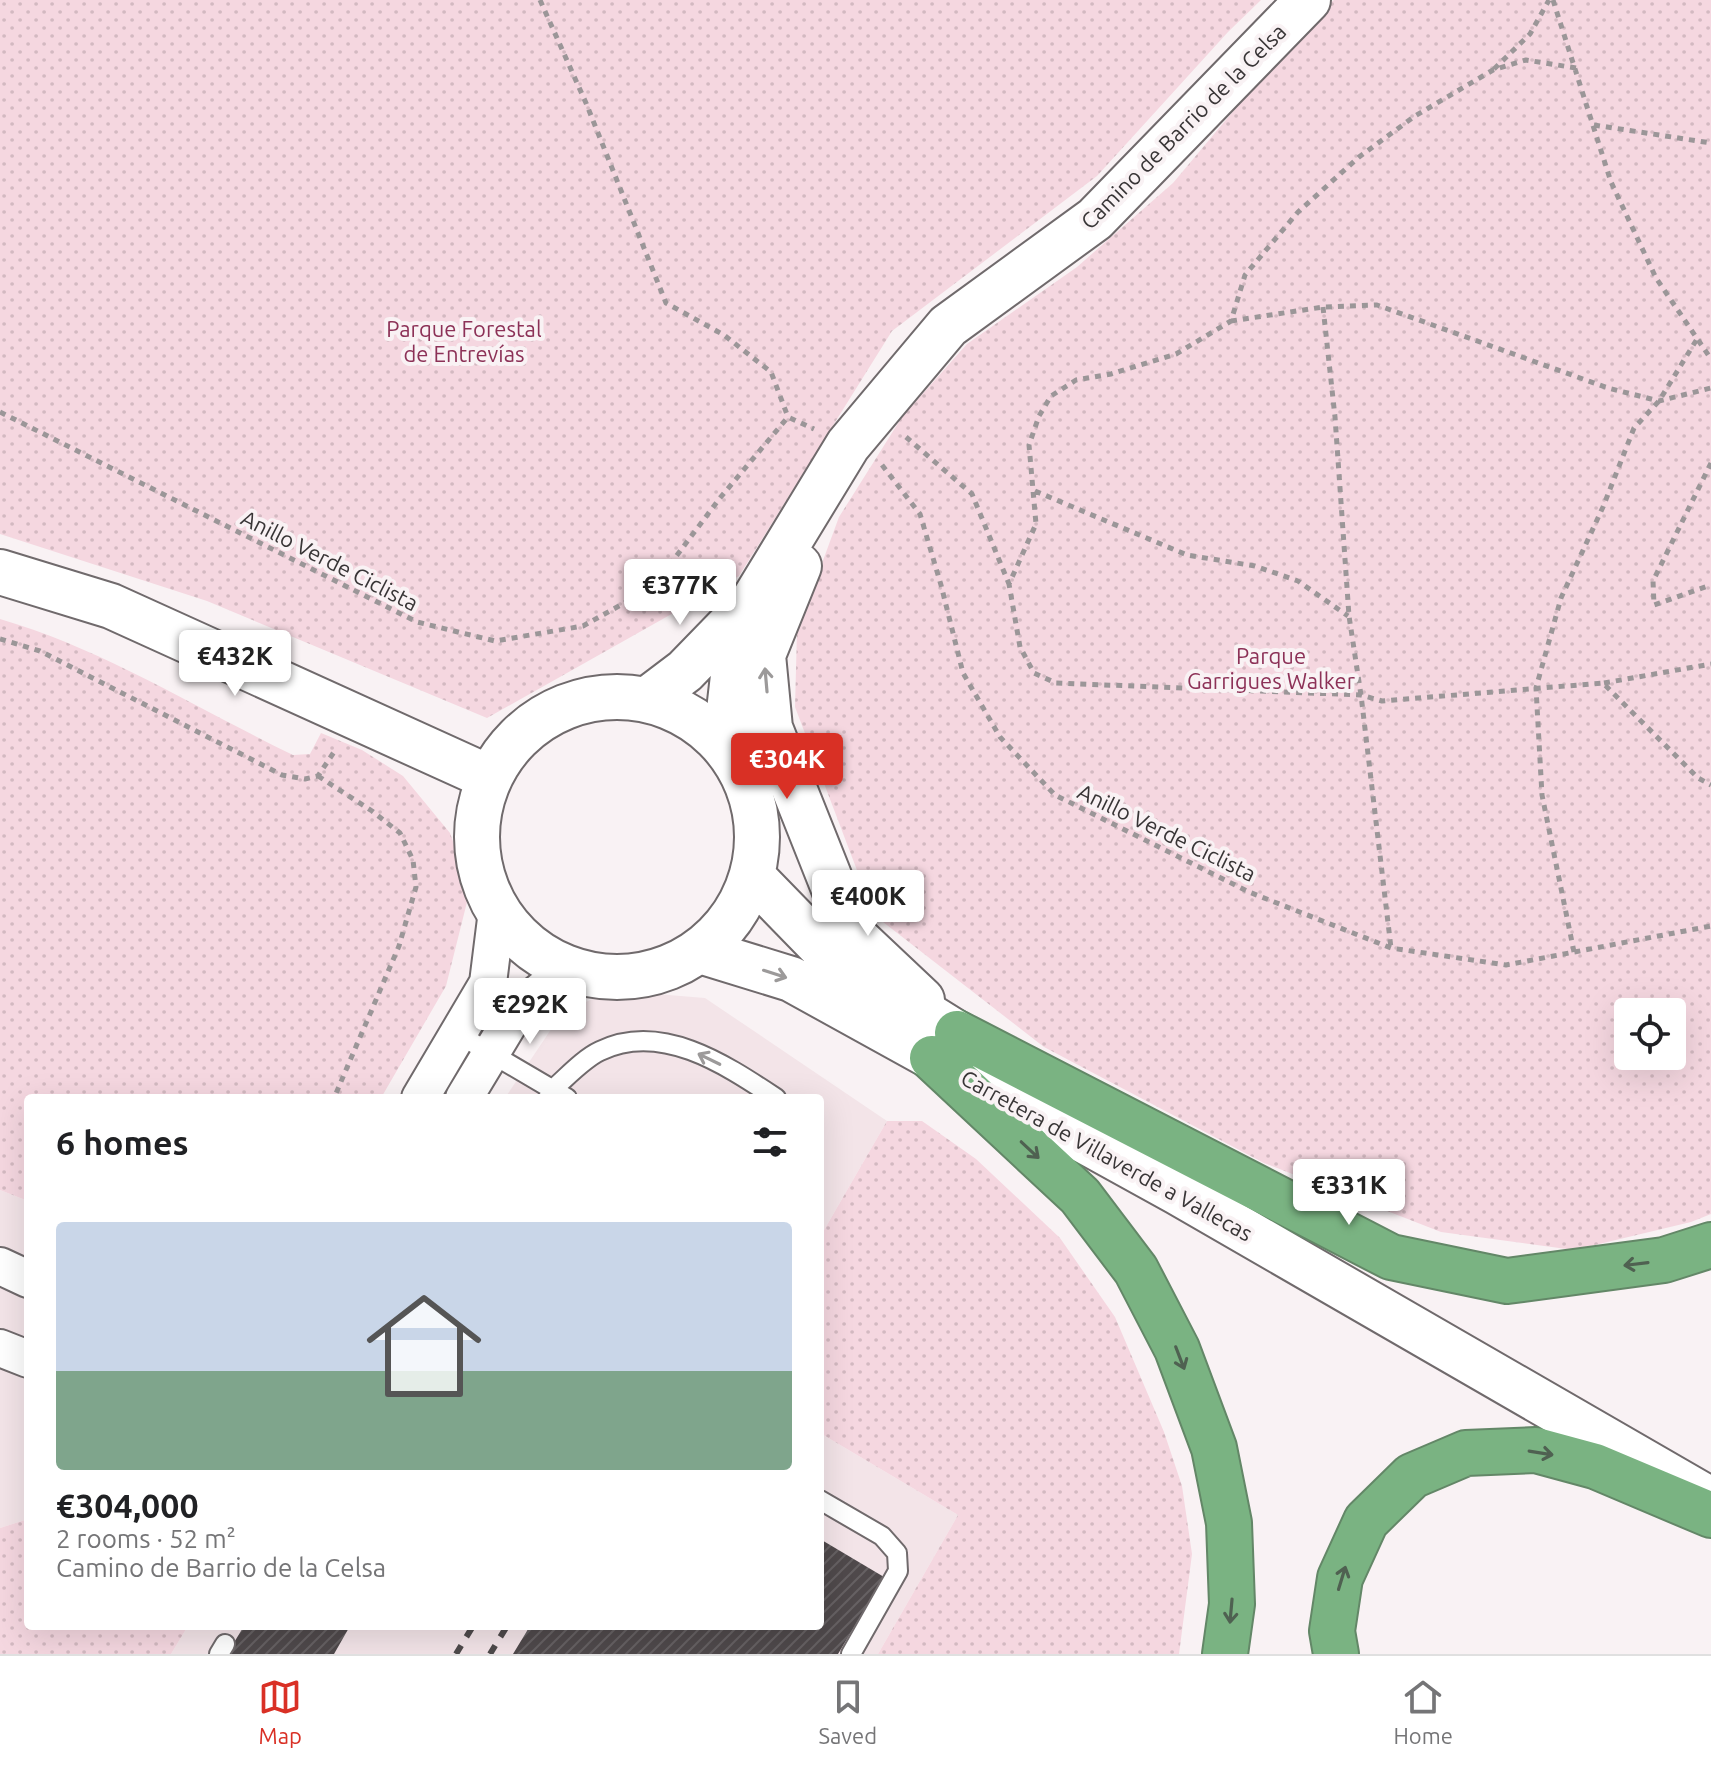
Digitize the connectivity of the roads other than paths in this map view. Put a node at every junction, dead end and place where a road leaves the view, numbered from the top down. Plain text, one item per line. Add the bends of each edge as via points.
1 (1308, 0) edge
2 (848, 445) junction
3 (0, 572) edge
4 (753, 601) junction
5 (648, 699) junction
6 (725, 746) junction
7 (488, 777) junction
8 (753, 877) junction
9 (497, 911) junction
10 (700, 951) junction
11 (568, 969) junction
12 (458, 1034) junction
13 (944, 1045) junction
14 (491, 1052) junction
15 (422, 1094) edge
16 (466, 1094) edge
17 (554, 1094) edge
18 (557, 1094) edge
19 (770, 1094) edge
20 (1711, 1245) edge
21 (0, 1266) edge
22 (24, 1277) edge
23 (0, 1348) edge
24 (24, 1357) edge
25 (1711, 1471) edge
26 (1711, 1501) edge
27 (824, 1502) edge
28 (1711, 1515) edge
29 (851, 1654) edge
30 (1225, 1654) edge
31 (1336, 1654) edge

1 - 2 main road, Camino de Barrio de la Celsa via 1095,219 948,326
2 - 4 main road, Camino de Barrio de la Celsa
13 -> 2 main road, Camino de Barrio de la Celsa via 852,934 770,728 763,655
3 - 7 main road via 111,606
4 - 5 main road, Camino de Barrio de la Celsa via 685,671
4 - 6 main road, Camino de Barrio de la Celsa via 734,667
5 - 6 main road via 691,716
5 - 7 main road via 600,697 554,710 515,738
6 - 8 main road via 749,785 759,831
7 - 9 main road via 476,822 479,868
8 - 10 main road via 733,918
8 - 13 main road, Carretera de Villaverde a Vallecas via 826,952
9 - 11 main road via 527,945
9 - 12 street via 488,983
10 - 11 main road via 659,971 628,976
10 -> 13 main road, Carretera de Villaverde a Vallecas via 791,979
11 - 14 street via 517,1010
12 - 14 lane
12 - 15 street
20 -> 13 highway via 1664,1260 1507,1281 1391,1257
13 - 25 main road, Carretera de Villaverde a Vallecas via 1112,1131
13 - 26 main road, Carretera de Villaverde a Vallecas via 1177,1192
13 -> 30 highway via 1080,1196 1136,1270 1177,1349 1214,1448 1229,1523 1232,1604
14 - 16 street
14 - 17 lane
19 -> 18 lane via 681,1046 629,1040 598,1052
21 - 22 street
23 - 24 street
27 - 29 lane via 882,1536 897,1553 898,1571
31 -> 28 highway via 1332,1631 1340,1578 1366,1521 1412,1476 1466,1453 1536,1450 1595,1466

